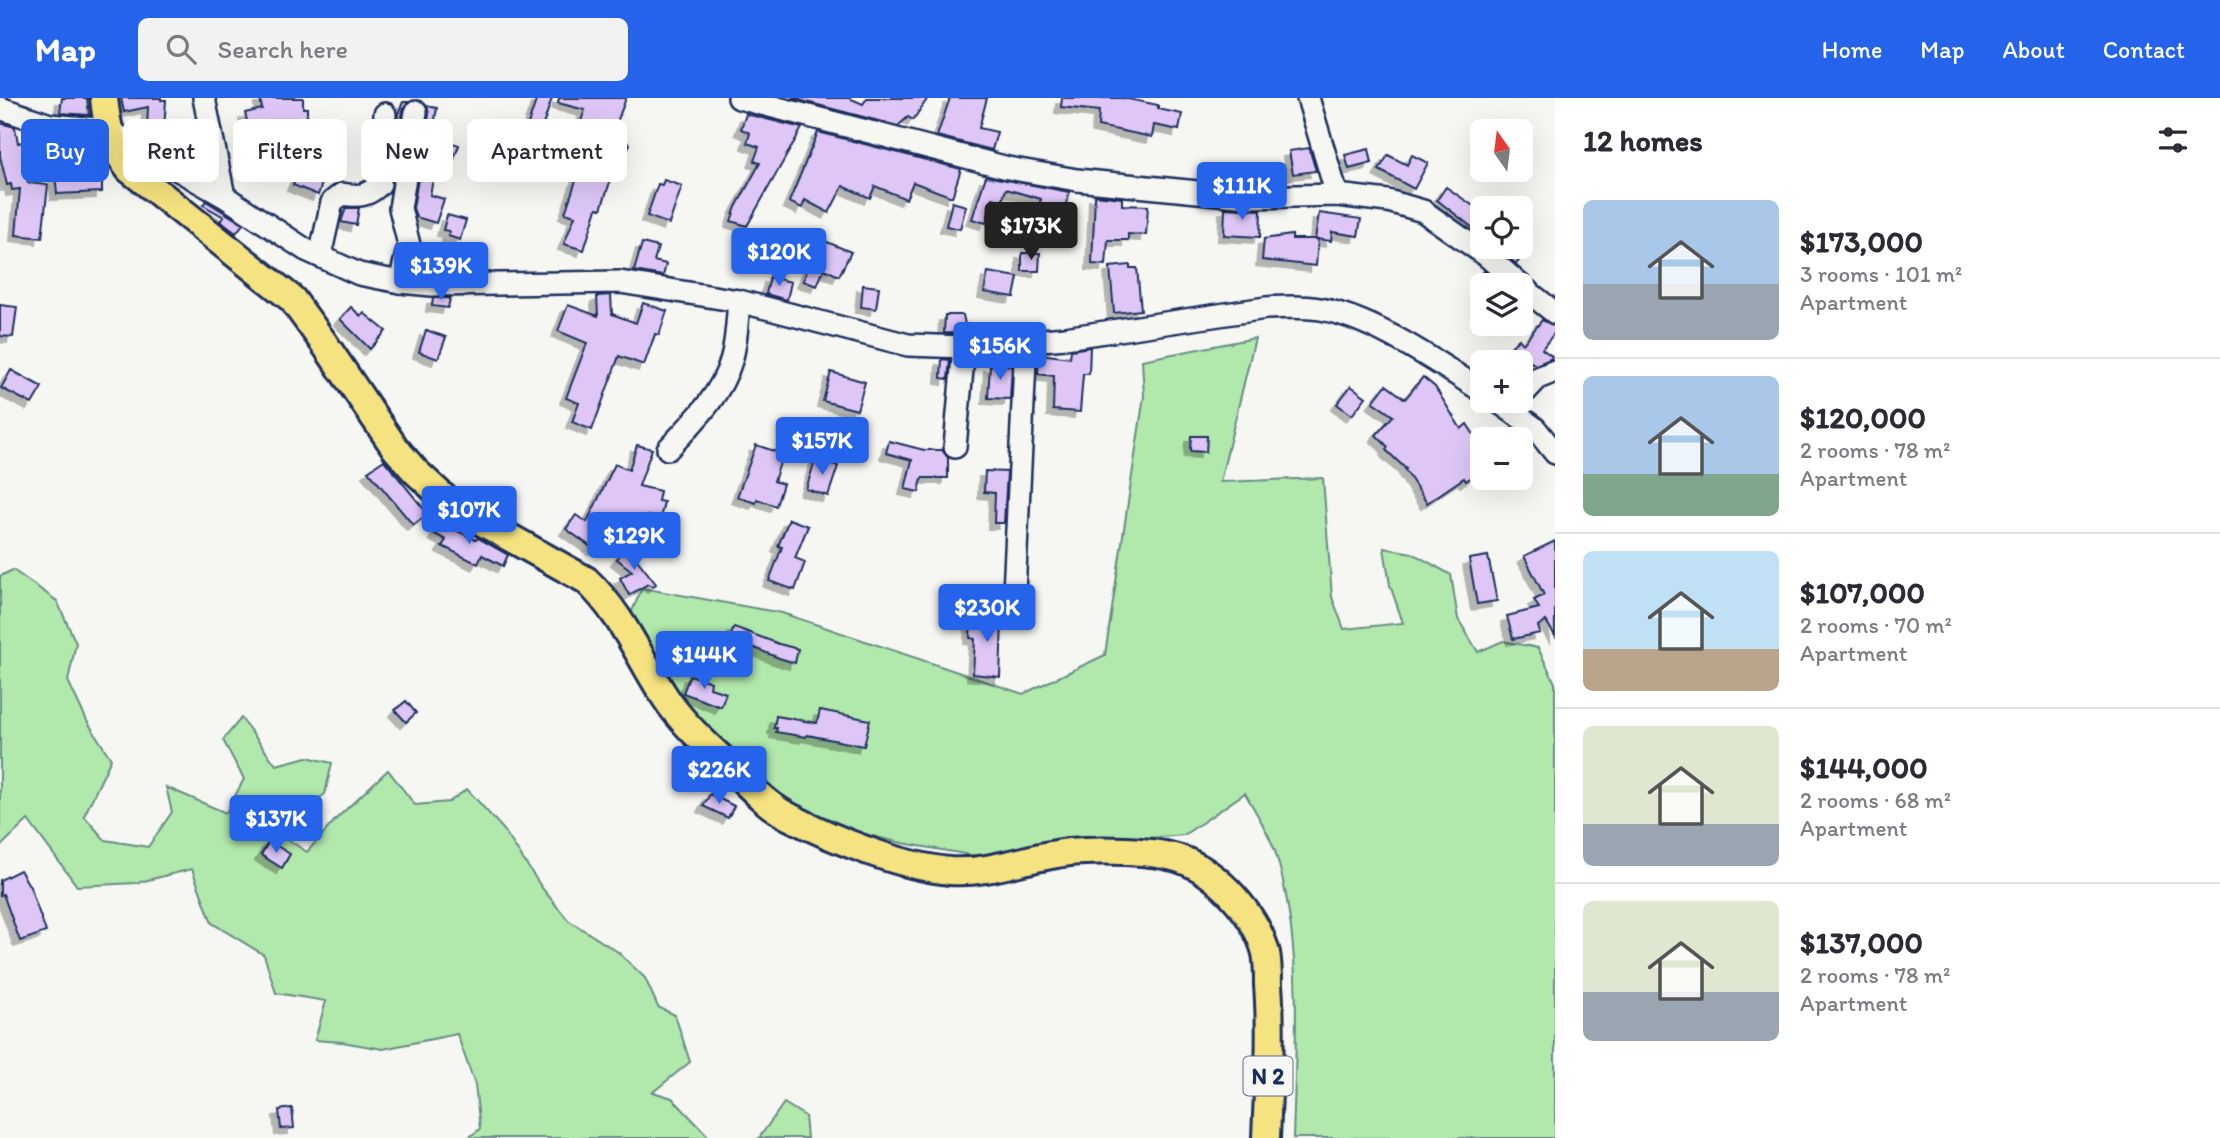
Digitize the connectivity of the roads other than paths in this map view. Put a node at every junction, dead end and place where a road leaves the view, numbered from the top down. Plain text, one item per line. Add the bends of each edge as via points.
1 (104, 98) edge
2 (204, 98) edge
3 (739, 98) edge
4 (1308, 98) edge
5 (0, 108) edge
6 (416, 112) dead end
7 (385, 114) dead end
8 (32, 119) edge
9 (107, 119) edge
10 (109, 131) edge
11 (109, 132) edge
12 (1336, 195) junction
13 (224, 196) junction
14 (320, 256) junction
15 (1506, 273) edge
16 (400, 282) junction
17 (1533, 296) edge
18 (739, 301) junction
19 (1555, 313) edge
20 (1026, 340) junction
21 (964, 347) junction
22 (1555, 371) edge
23 (1533, 382) edge
24 (1470, 384) edge
25 (1522, 413) edge
26 (956, 447) dead end
27 (668, 449) dead end
28 (1555, 453) edge
29 (1013, 614) dead end
30 (1266, 1138) edge

1 - 9 main road, N 2
2 - 13 street
3 - 12 street via 1008,167 1077,180 1248,197
4 - 12 street
5 - 8 street
6 - 16 street via 400,208 409,245
7 - 14 street via 380,184 359,197 342,194 332,202
10 - 13 street
11 - 30 main road, N 2 via 129,169 292,299 415,471 453,506 586,580 603,596 681,719 787,816 850,845 951,871 1070,852 1125,851 1180,859 1213,876 1248,913 1266,953 1270,1014
12 - 15 street via 1388,201 1423,211
13 - 14 street
14 - 16 street via 359,274
16 - 18 street via 620,282
17 - 19 street
18 - 21 street via 908,345
18 - 27 street via 732,359 722,382 710,403
20 - 21 street
20 - 24 street via 1266,308 1322,309 1382,331
20 - 29 street
21 - 26 street
22 - 23 street
25 - 28 street

